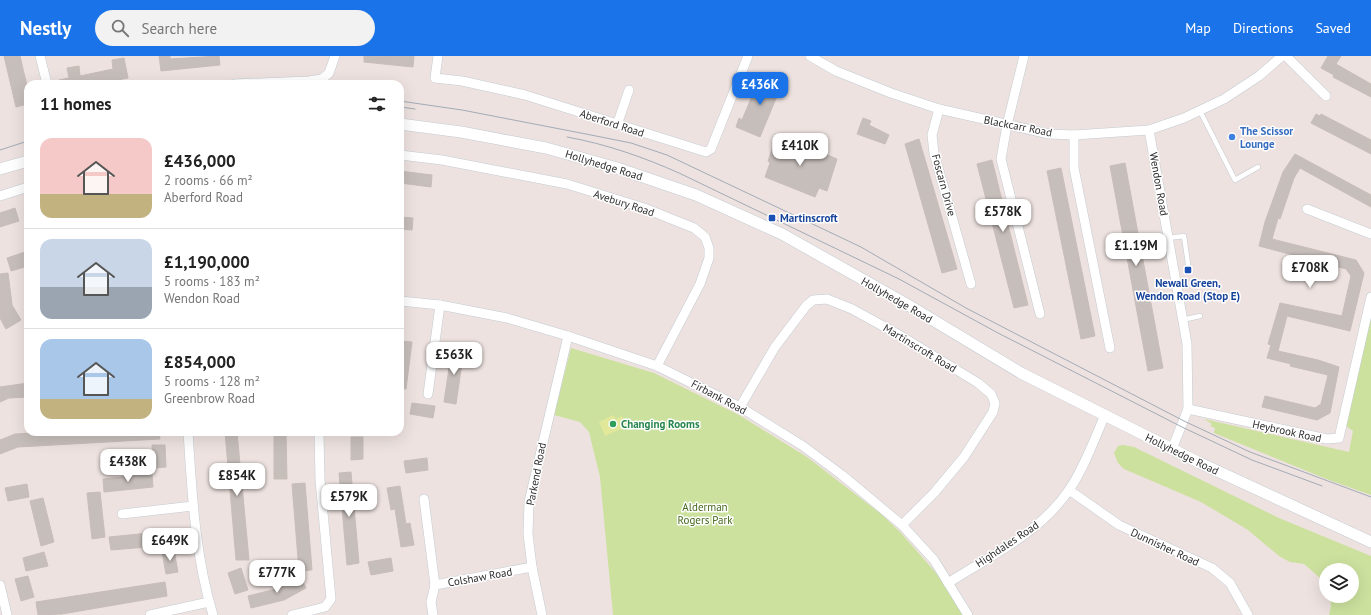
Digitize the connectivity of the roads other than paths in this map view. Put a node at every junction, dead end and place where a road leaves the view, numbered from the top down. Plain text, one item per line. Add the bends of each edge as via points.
1 (40, 56) edge
2 (335, 56) edge
3 (438, 56) edge
4 (748, 56) edge
5 (1024, 56) edge
6 (1282, 56) edge
7 (1286, 56) edge
8 (815, 57) edge
9 (46, 80) edge
10 (316, 80) edge
11 (629, 90) dead end
12 (1326, 96) dead end
13 (940, 109) junction
14 (1200, 111) junction
15 (404, 125) edge
16 (617, 125) junction
17 (1007, 125) junction
18 (1149, 130) junction
19 (1074, 135) junction
20 (404, 155) edge
21 (24, 162) edge
22 (1258, 167) dead end
23 (0, 169) edge
24 (24, 188) edge
25 (0, 196) edge
26 (1307, 209) dead end
27 (1371, 234) edge
28 (1168, 238) junction
29 (1188, 264) dead end
30 (971, 284) dead end
31 (1371, 297) edge
32 (404, 301) edge
33 (440, 305) junction
34 (1040, 314) dead end
35 (1200, 316) dead end
36 (1182, 320) junction
37 (568, 336) junction
38 (1110, 348) dead end
39 (657, 366) junction
40 (428, 394) dead end
41 (740, 407) junction
42 (1188, 409) junction
43 (1105, 415) junction
44 (188, 436) edge
45 (319, 436) edge
46 (1172, 450) junction
47 (1069, 490) junction
48 (424, 499) dead end
49 (193, 506) junction
50 (122, 514) dead end
51 (902, 525) junction
52 (1371, 542) edge
53 (532, 567) junction
54 (948, 583) junction
55 (0, 585) edge
56 (435, 585) junction
57 (209, 602) junction
58 (326, 611) edge
59 (7, 615) edge
60 (150, 615) edge
61 (213, 615) edge
62 (292, 615) edge
63 (433, 615) edge
64 (542, 615) edge
65 (968, 615) edge
66 (1248, 615) edge

1 - 9 street
2 - 10 street via 330,73
3 - 16 street, Aberford Road via 435,78 462,81 523,95
4 - 16 street, Aberford Road via 710,154
5 - 17 street
6 - 14 street, Blackcarr Road via 1259,76
7 - 12 street
8 - 13 street, Blackcarr Road via 836,71
11 - 16 street
13 - 17 street, Blackcarr Road
13 - 30 street, Foscarn Drive via 932,135 934,153
14 - 18 street, Blackcarr Road
14 - 22 lane via 1235,180
15 - 43 street, Hollyhedge Road via 546,148 617,168 696,195 782,234 1021,373
17 - 19 street, Blackcarr Road via 1049,134
17 - 34 street via 1001,158
18 - 19 street, Blackcarr Road
18 - 28 street, Wendon Road
19 - 38 street via 1074,168
20 - 39 street, Avebury Road via 457,162 566,184 644,208 694,228 705,237 709,258 700,284
21 - 23 street
24 - 25 street
26 - 27 street
28 - 29 lane via 1184,236
28 - 36 street, Wendon Road
31 - 42 street, Heybrook Road via 1339,438 1327,439
32 - 33 street, Firbank Road
33 - 37 street, Firbank Road via 507,318
33 - 40 street
35 - 36 lane
36 - 42 street, Wendon Road via 1188,364
37 - 39 street, Firbank Road
37 - 53 street, Parkend Road via 529,502 528,534
39 - 41 street, Firbank Road
41 - 51 street, Firbank Road via 803,446
41 - 51 street, Martinscroft Road via 775,347 813,300 827,299 852,309 978,383 991,394 995,403 992,412 959,463
42 - 46 street, Wendon Road
43 - 46 street, Hollyhedge Road
43 - 47 street, Highdales Road
44 - 49 street
45 - 58 street via 320,480 331,599
46 - 52 street, Hollyhedge Road
47 - 54 street, Highdales Road via 1048,516 1026,534
47 - 66 street, Dunnisher Road via 1119,525 1212,568 1230,583
48 - 56 street
49 - 50 street
49 - 57 street
51 - 54 street, Firbank Road via 934,560
53 - 56 street, Colshaw Road
53 - 64 street, Parkend Road
54 - 65 street, Firbank Road
55 - 59 street
56 - 63 street, Colshaw Road via 431,602
57 - 60 street
57 - 61 street
58 - 62 street

